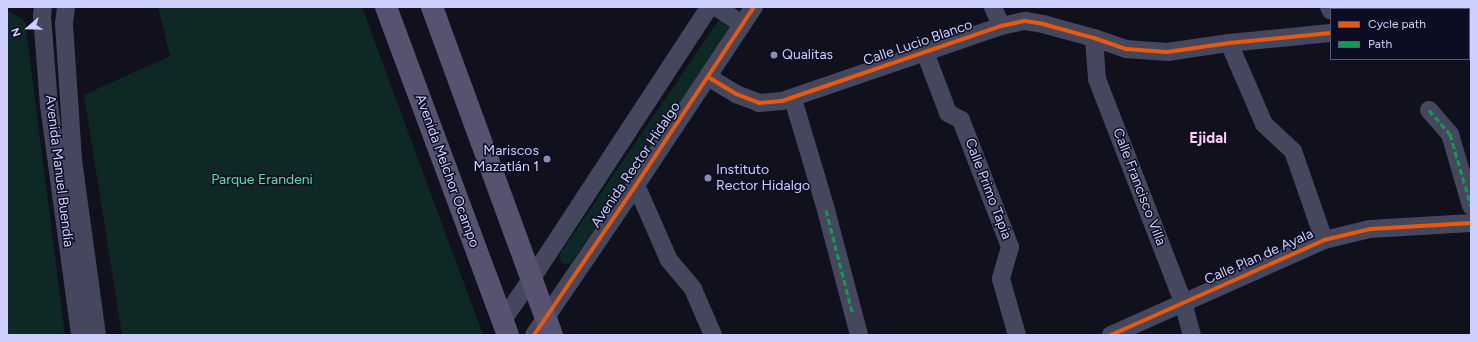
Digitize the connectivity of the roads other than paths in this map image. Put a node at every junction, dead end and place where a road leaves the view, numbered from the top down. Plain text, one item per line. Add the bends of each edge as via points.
1 (43, 7) edge
2 (66, 7) edge
3 (386, 7) edge
4 (432, 7) edge
5 (709, 7) edge
6 (716, 7) edge
7 (754, 7) edge
8 (993, 7) edge
9 (742, 24) junction
10 (1001, 26) junction
11 (1330, 33) edge
12 (1094, 38) junction
13 (1229, 43) junction
14 (925, 52) junction
15 (708, 77) junction
16 (793, 99) junction
17 (1429, 110) dead end
18 (636, 185) junction
19 (1471, 206) edge
20 (1471, 223) edge
21 (1324, 240) junction
22 (532, 278) junction
23 (1183, 302) junction
24 (505, 328) edge
25 (544, 329) edge
26 (80, 335) edge
27 (97, 335) edge
28 (713, 335) edge
29 (859, 335) edge
30 (1018, 335) edge
31 (1111, 335) edge
32 (1192, 335) edge

1 - 26 street, Avenida Manuel Buendía via 49,105
2 - 27 street, Avenida Manuel Buendía via 64,24 72,160
3 - 24 main road, Avenida Melchor Ocampo
4 - 22 main road
5 - 22 street, Avenida Rector Hidalgo
6 - 9 street
7 - 9 street, Avenida Rector Hidalgo
8 - 10 street
9 - 15 street, Avenida Rector Hidalgo
10 - 12 street, Calle Lucio Blanco via 1025,21
10 - 14 street, Calle Lucio Blanco
11 - 13 street, Calle Lucio Blanco
12 - 13 street, Calle Lucio Blanco via 1126,49 1167,52
12 - 23 street, Calle Francisco Villa via 1097,79
13 - 21 street via 1264,124 1293,151
14 - 16 street, Calle Lucio Blanco
14 - 30 street, Calle Primo Tapia via 948,113 961,120 1010,248 1001,279
15 - 16 street, Calle Lucio Blanco via 736,94 759,103
15 - 18 street, Avenida Rector Hidalgo
16 - 29 street
17 - 19 street via 1450,134
18 - 25 street, Avenida Rector Hidalgo
18 - 28 street via 669,260 693,289
20 - 21 street, Calle Plan de Ayala via 1370,228
21 - 23 street, Calle Plan de Ayala
22 - 24 street, Avenida Rector Hidalgo
22 - 25 main road
23 - 31 street, Calle Plan de Ayala
23 - 32 street, Calle Francisco Villa

